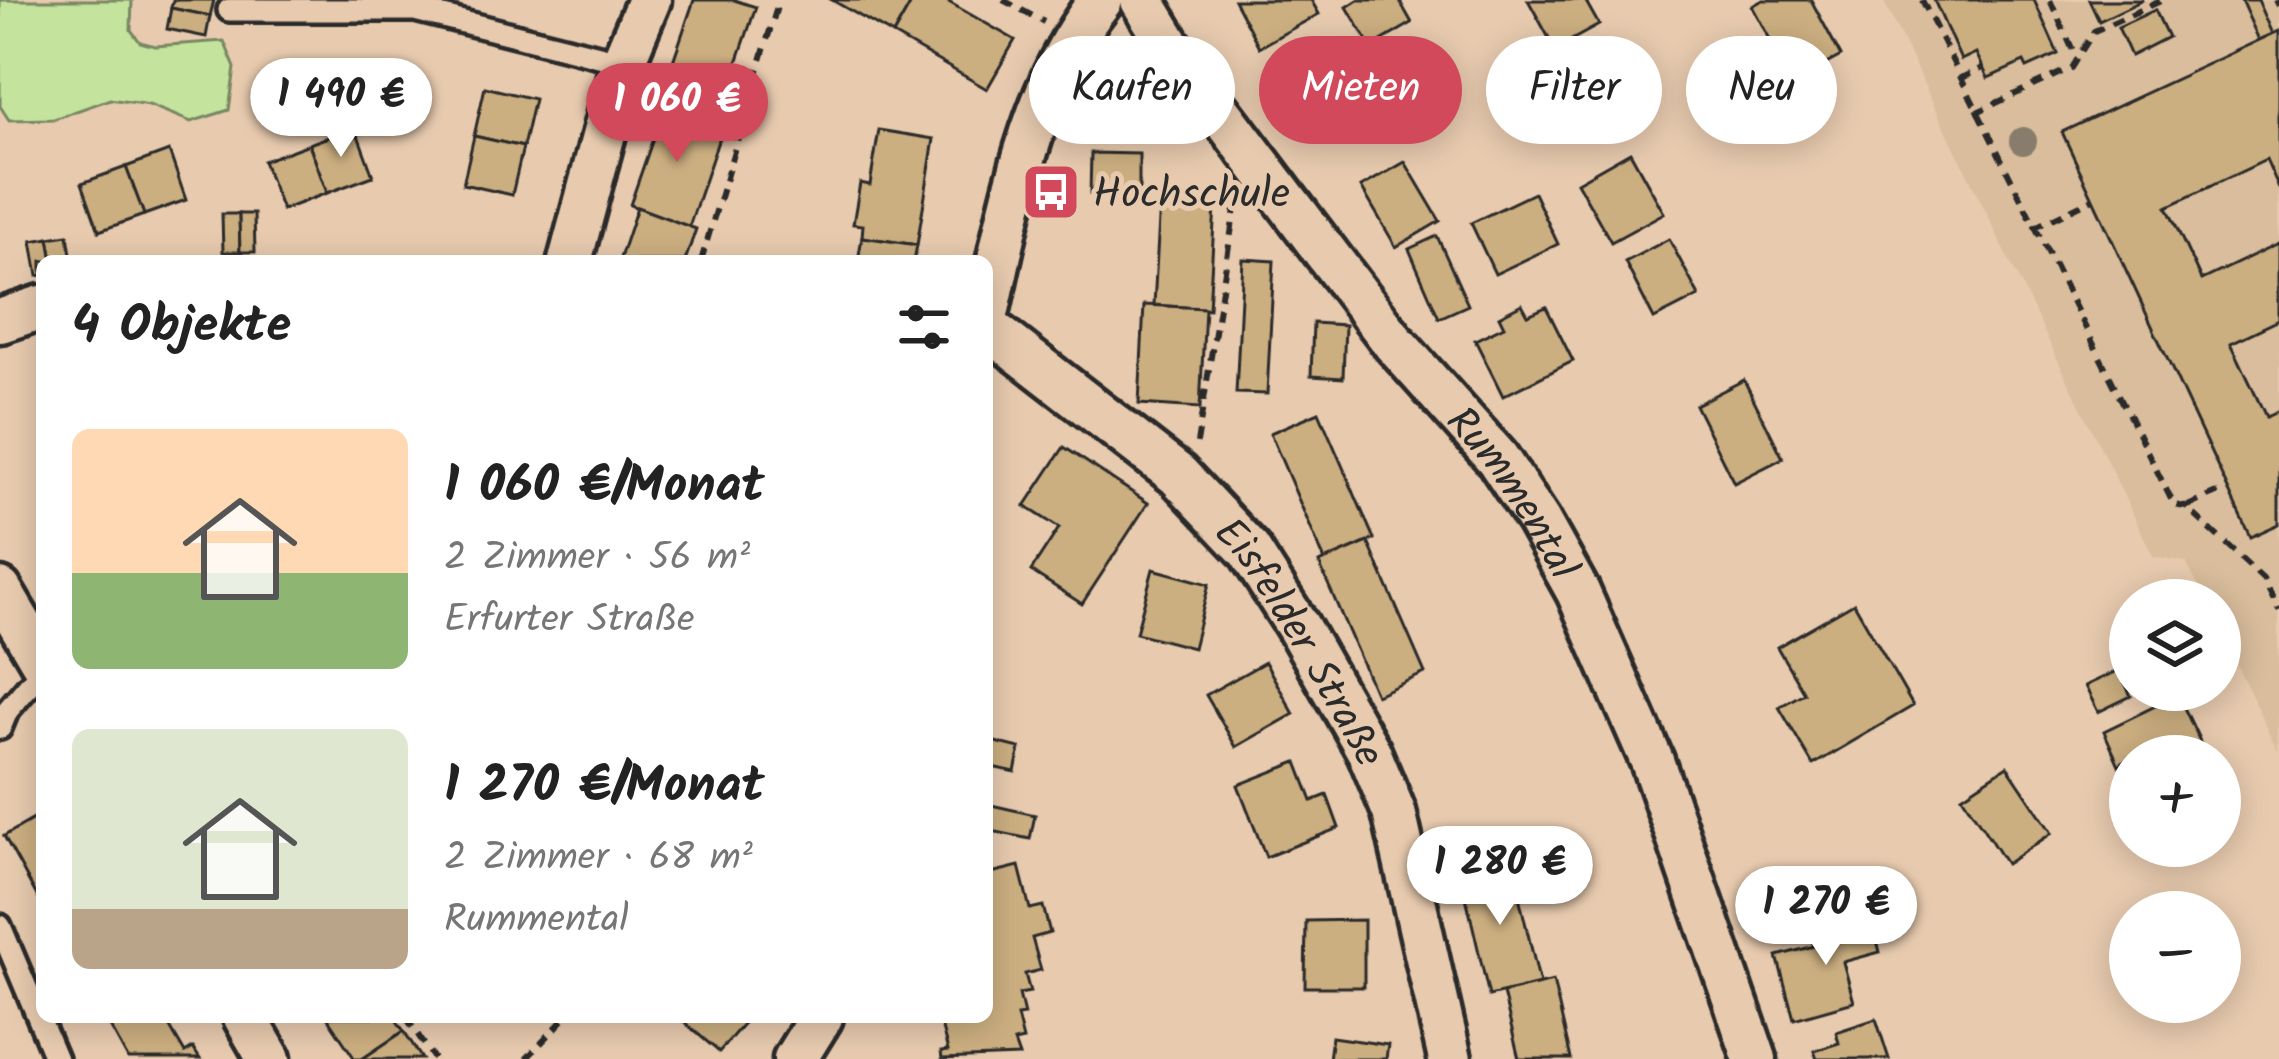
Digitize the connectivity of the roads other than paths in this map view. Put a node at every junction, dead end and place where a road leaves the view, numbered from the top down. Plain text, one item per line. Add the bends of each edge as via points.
1 (649, 0) edge
2 (1101, 0) edge
3 (1142, 0) edge
4 (229, 10) dead end
5 (623, 62) junction
6 (572, 255) edge
7 (993, 288) edge
8 (36, 309) edge
9 (0, 321) edge
10 (993, 332) edge
11 (0, 590) edge
12 (36, 651) edge
13 (36, 677) edge
14 (0, 728) edge
15 (0, 926) edge
16 (36, 1012) edge
17 (41, 1023) edge
18 (248, 1023) edge
19 (817, 1023) edge
20 (56, 1059) edge
21 (269, 1059) edge
22 (794, 1059) edge
23 (1450, 1059) edge
24 (1755, 1059) edge

1 - 5 street
2 - 7 street via 1051,80
3 - 24 street, Rummental via 1395,344 1497,458 1549,538 1652,761
4 - 5 lane via 415,10
5 - 6 street
8 - 9 street
10 - 23 street, Eisfelder Straße via 1178,475 1250,550 1369,752 1394,812
11 - 12 street
13 - 14 lane
15 - 16 lane
17 - 20 lane
18 - 21 street
19 - 22 street

